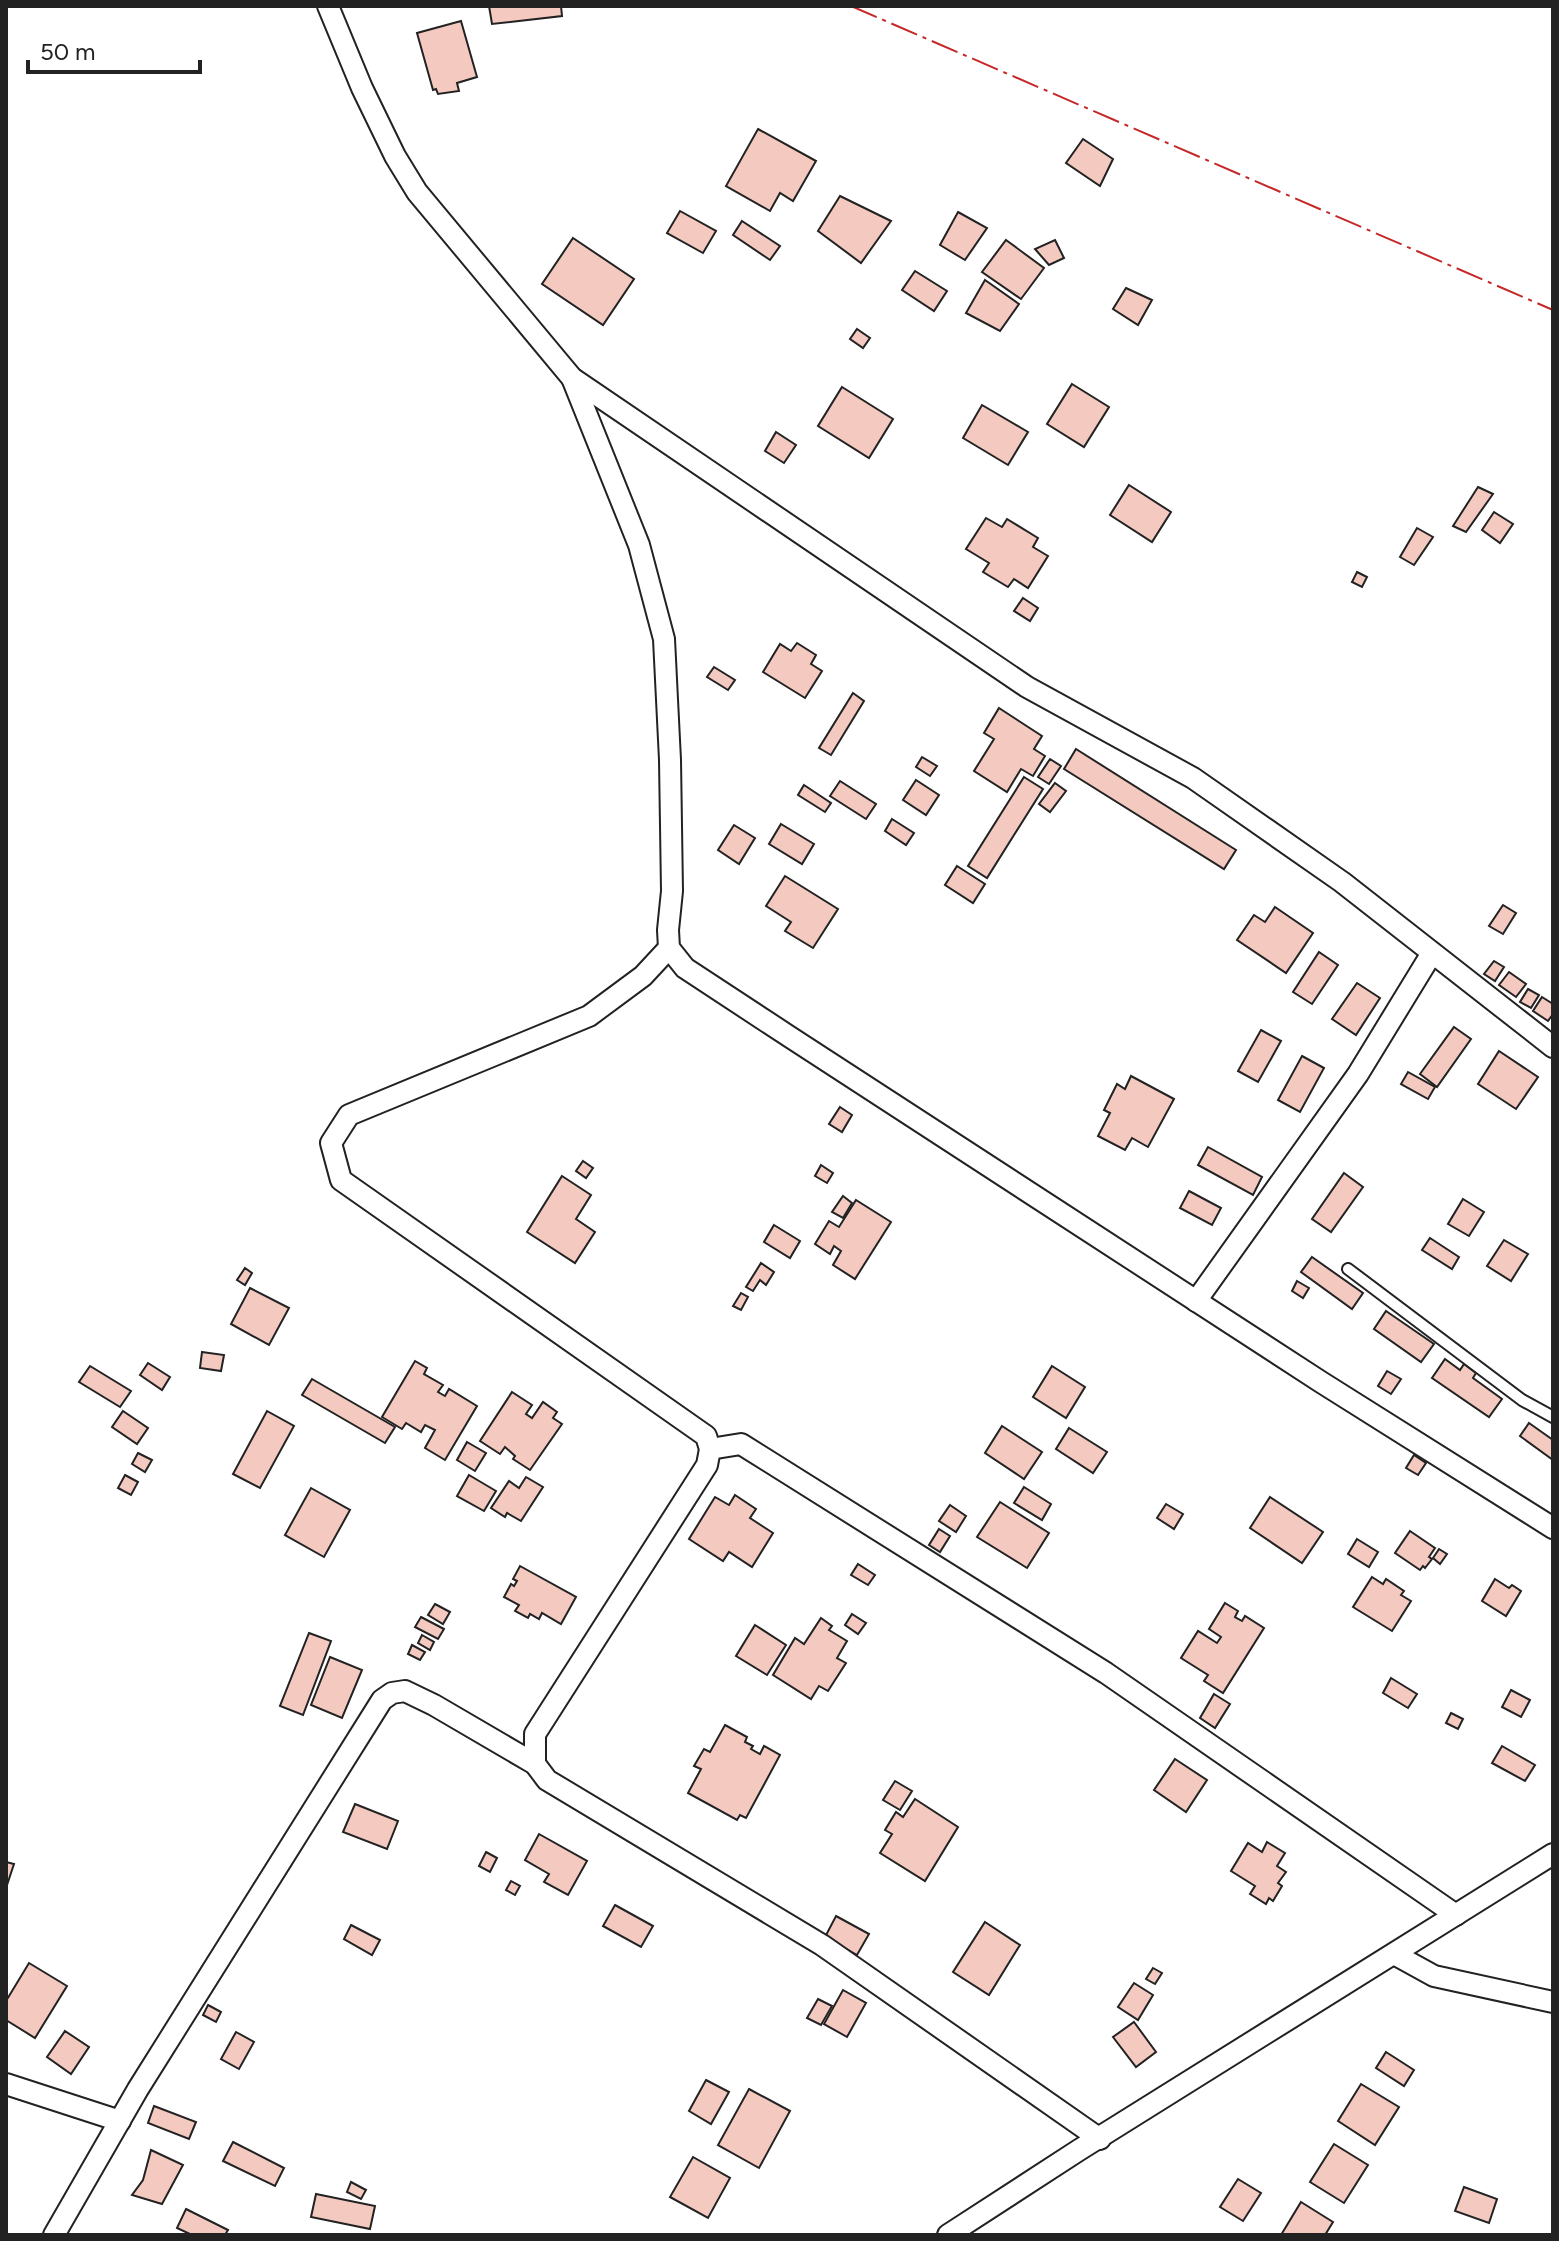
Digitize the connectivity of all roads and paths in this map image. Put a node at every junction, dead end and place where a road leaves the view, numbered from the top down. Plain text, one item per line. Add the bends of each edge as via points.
1 (328, 6) edge
2 (572, 378) junction
3 (669, 948) junction
4 (1432, 953) junction
5 (1553, 1047) edge
6 (1348, 1269) dead end
7 (1196, 1301) junction
8 (1553, 1417) edge
9 (710, 1449) junction
10 (1553, 1528) edge
11 (535, 1764) junction
12 (1553, 1854) edge
13 (1456, 1915) junction
14 (1394, 1954) junction
15 (1553, 2002) edge
16 (6, 2084) edge
17 (120, 2121) junction
18 (1100, 2139) junction
19 (54, 2235) edge
20 (948, 2235) edge

1 - 2 street via 369,102 417,192
2 - 3 street via 639,545 664,639 670,760
2 - 4 street via 1027,687 1193,778 1342,882
3 - 7 street via 685,968
3 - 9 street via 643,976 589,1016 349,1115 331,1143 341,1180 706,1436
4 - 5 street
4 - 7 street via 1358,1074
6 - 8 lane via 1522,1400
7 - 10 street
9 - 11 street via 707,1465 535,1734
9 - 13 street via 741,1444 1106,1673
11 - 17 street via 405,1691 382,1700
11 - 18 street via 547,1780 822,1945
12 - 13 street
13 - 14 street
14 - 15 street via 1434,1976
14 - 18 street
16 - 17 street
17 - 19 street
18 - 20 street

